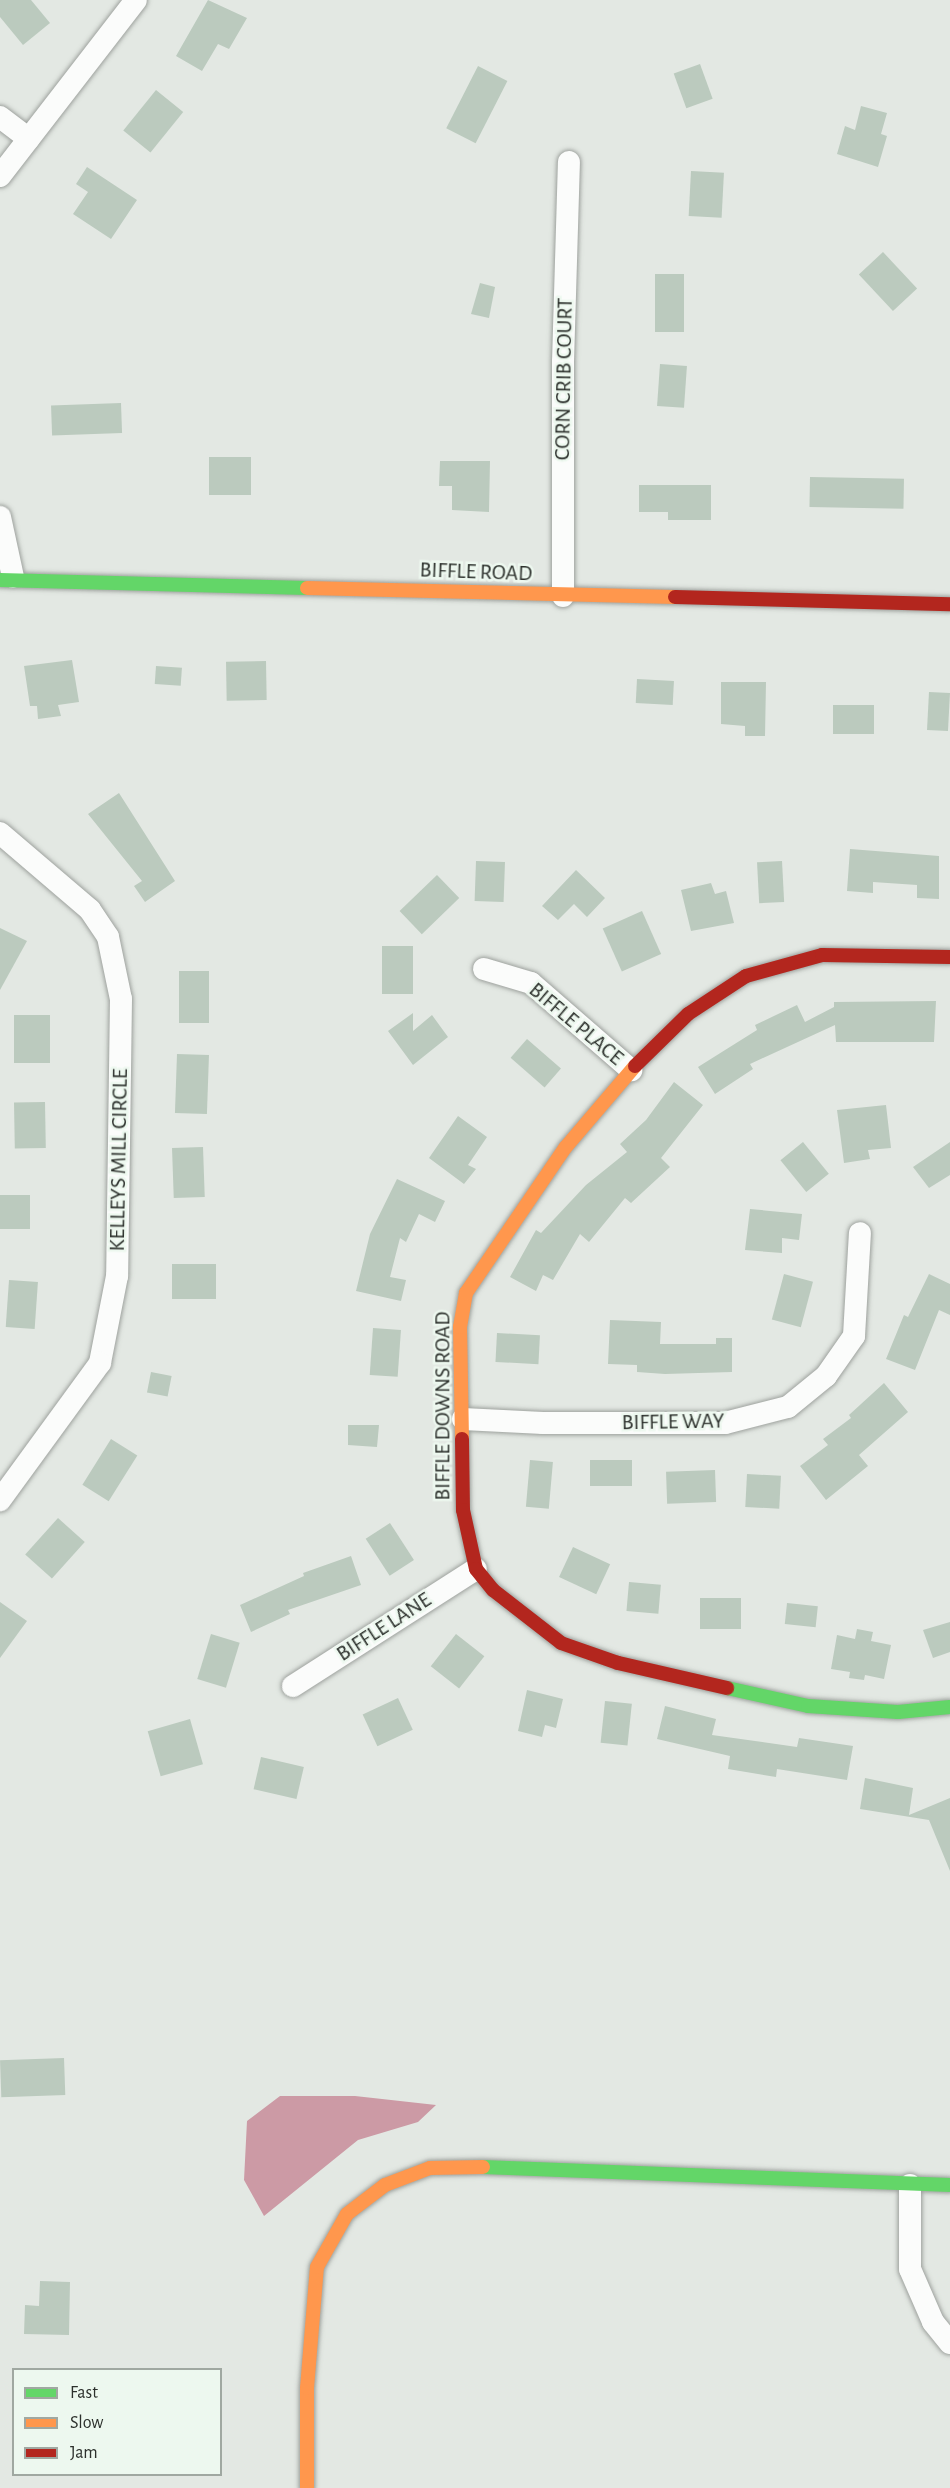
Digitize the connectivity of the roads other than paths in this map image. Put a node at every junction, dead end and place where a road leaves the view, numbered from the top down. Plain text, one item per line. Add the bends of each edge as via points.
1 (136, 0) edge
2 (0, 117) edge
3 (29, 139) junction
4 (569, 162) dead end
5 (0, 176) edge
6 (0, 517) edge
7 (7, 578) edge
8 (563, 596) junction
9 (950, 604) edge
10 (0, 833) edge
11 (950, 957) edge
12 (484, 969) dead end
13 (631, 1070) junction
14 (860, 1233) dead end
15 (463, 1419) junction
16 (0, 1500) edge
17 (476, 1569) junction
18 (293, 1686) dead end
19 (950, 1707) edge
20 (950, 2184) edge
21 (910, 2185) junction
22 (950, 2343) edge
23 (307, 2488) edge

1 - 3 street
2 - 3 street
3 - 5 street
4 - 8 street, CORN CRIB COURT via 563,362
6 - 7 street
7 - 8 street, BIFFLE ROAD
8 - 9 street, BIFFLE ROAD
10 - 16 street, KELLEYS MILL CIRCLE via 90,910 108,937 121,999 117,1276 100,1363
11 - 13 street, BIFFLE DOWNS ROAD via 822,955 746,976 688,1014
12 - 13 street, BIFFLE PLACE via 531,983
13 - 15 street, BIFFLE DOWNS ROAD via 565,1148 466,1293 460,1327
14 - 15 street, BIFFLE WAY via 854,1336 826,1376 788,1407 725,1423
15 - 17 street, BIFFLE DOWNS ROAD via 463,1510
17 - 18 street, BIFFLE LANE
17 - 19 street, BIFFLE DOWNS ROAD via 493,1590 561,1643 618,1663 808,1706 898,1712
20 - 21 street
21 - 22 street via 910,2269 933,2322
21 - 23 street via 478,2167 430,2168 385,2185 347,2214 317,2267 307,2388

